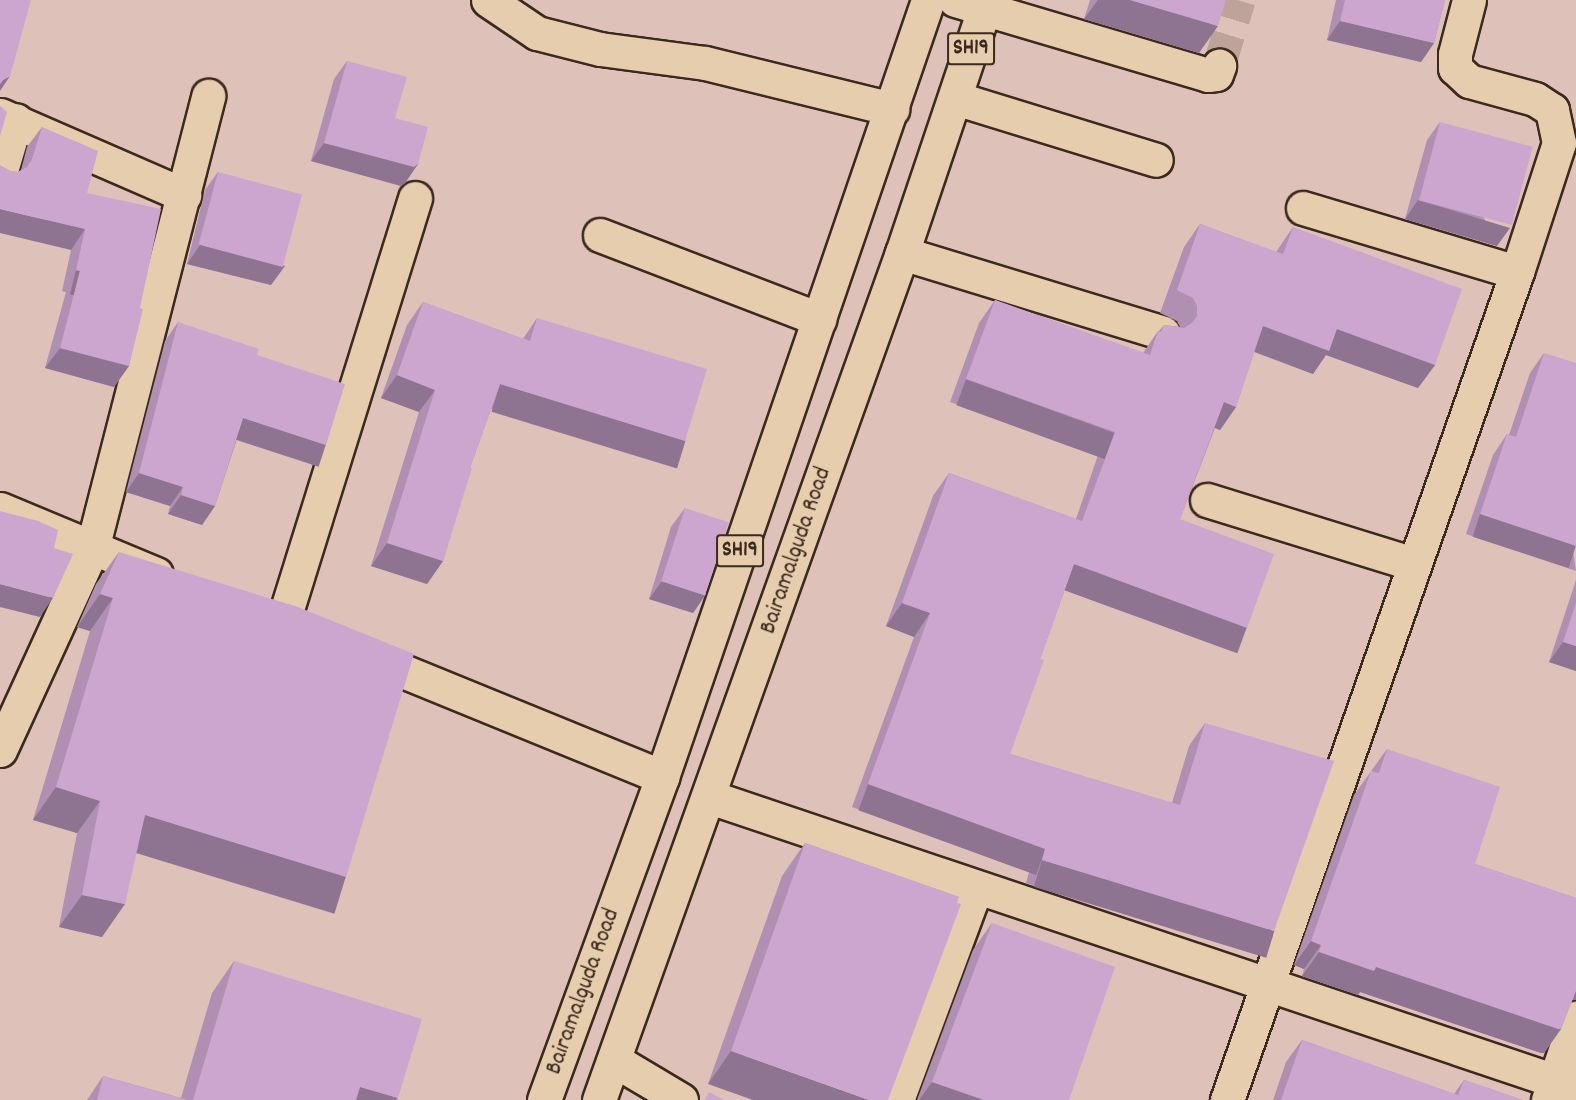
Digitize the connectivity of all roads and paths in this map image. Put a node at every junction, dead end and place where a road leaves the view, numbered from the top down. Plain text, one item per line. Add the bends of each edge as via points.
1 (488, 0) edge
2 (928, 0) edge
3 (1469, 0) edge
4 (976, 3) edge
5 (1219, 66) dead end
6 (208, 96) dead end
7 (955, 98) junction
8 (892, 109) junction
9 (8, 117) edge
10 (1156, 160) dead end
11 (0, 174) edge
12 (184, 195) junction
13 (415, 198) dead end
14 (1303, 208) dead end
15 (600, 236) dead end
16 (902, 253) junction
17 (1517, 272) junction
18 (819, 319) junction
19 (1163, 333) edge
20 (1207, 500) dead end
21 (0, 509) edge
22 (92, 549) junction
23 (1414, 564) junction
24 (187, 585) edge
25 (251, 610) edge
26 (283, 622) junction
27 (0, 750) edge
28 (662, 777) junction
29 (710, 797) junction
30 (976, 888) junction
31 (1267, 984) junction
32 (1576, 1018) edge
33 (614, 1060) junction
34 (1560, 1089) edge
35 (544, 1100) edge
36 (599, 1100) edge
37 (681, 1100) edge
38 (897, 1100) edge
39 (1227, 1100) edge

1 - 8 street via 537,33 600,49 705,63
2 - 8 street, Bairamalguda Road / SH19
3 - 17 street via 1455,68 1469,81 1535,99 1552,110 1558,126 1559,142
4 - 5 street via 1208,75 1216,74
4 - 7 street, Bairamalguda Road / SH19
6 - 12 street
7 - 10 street
7 - 16 street, Bairamalguda Road / SH19
8 - 18 street, Bairamalguda Road / SH19
9 - 11 street
9 - 12 street
12 - 22 street
13 - 26 street
14 - 17 street
15 - 18 street
16 - 19 street
16 - 29 street, Bairamalguda Road / SH19
17 - 23 street
18 - 28 street, Bairamalguda Road / SH19
20 - 23 street
21 - 22 street
22 - 24 street
22 - 27 street
23 - 31 street
25 - 26 street
26 - 28 street
28 - 35 street, Bairamalguda Road / SH19
29 - 30 street
29 - 33 street, Bairamalguda Road / SH19
30 - 31 street
30 - 38 street
31 - 34 street
31 - 39 street
32 - 34 street
33 - 36 street, Bairamalguda Road / SH19
33 - 37 street

